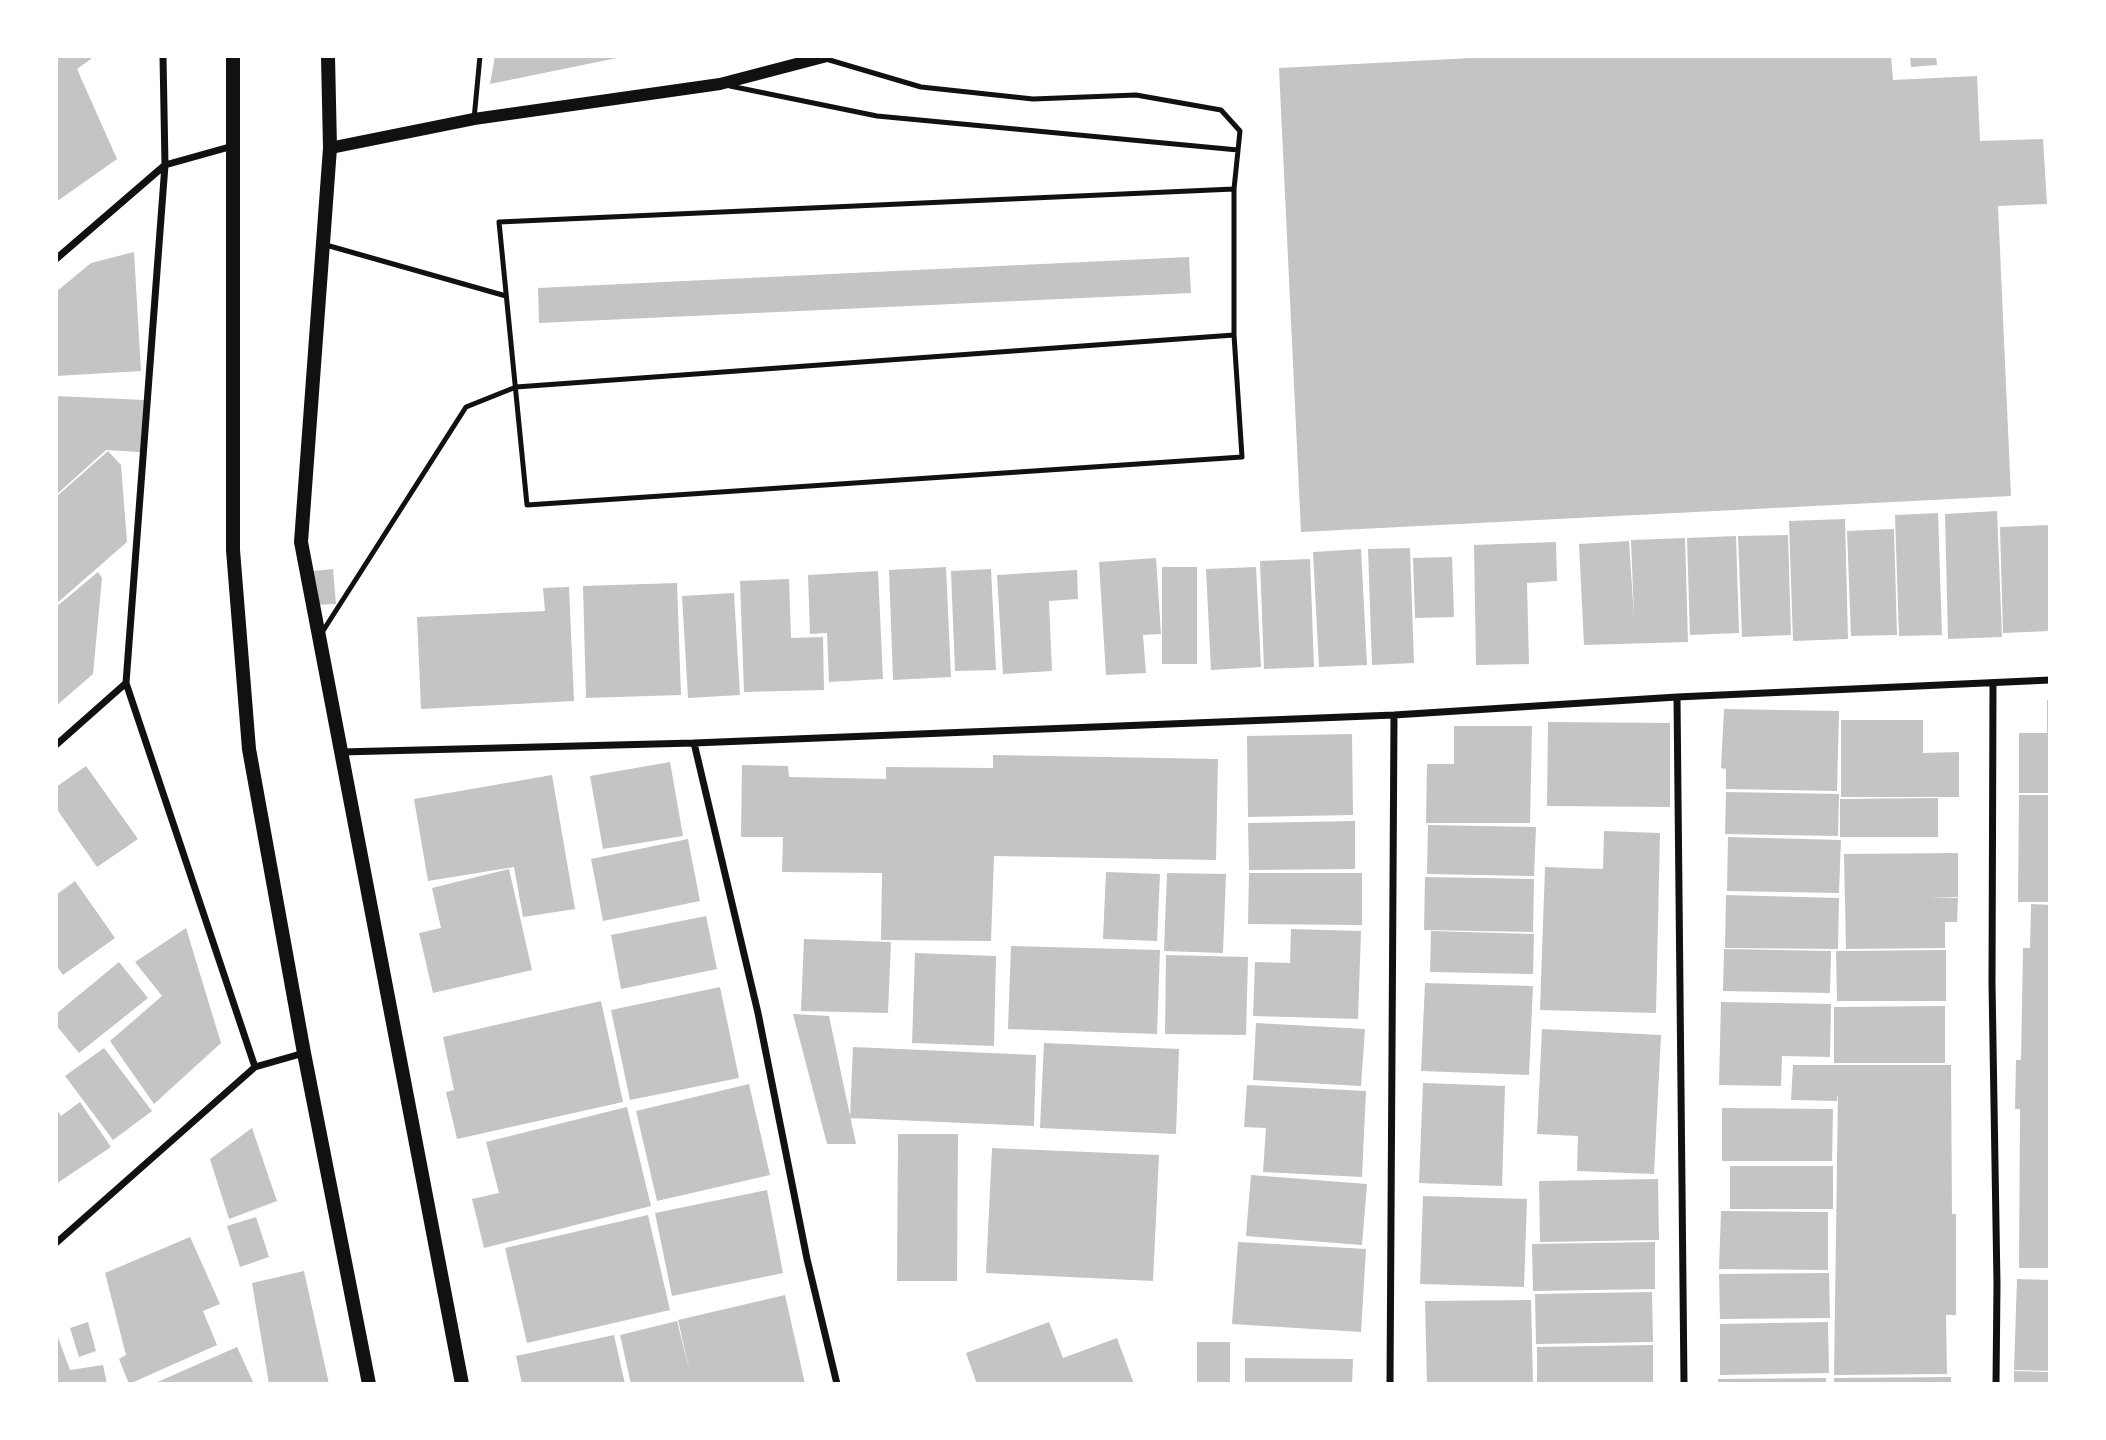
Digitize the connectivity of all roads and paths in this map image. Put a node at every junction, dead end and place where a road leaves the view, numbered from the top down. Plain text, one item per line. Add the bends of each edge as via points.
1 (163, 56) edge
2 (233, 56) edge
3 (328, 56) edge
4 (480, 56) edge
5 (823, 57) edge
6 (720, 84) junction
7 (474, 119) junction
8 (233, 146) junction
9 (330, 148) junction
10 (1238, 150) junction
11 (165, 165) junction
12 (1234, 189) junction
13 (323, 244) junction
14 (56, 259) edge
15 (506, 296) junction
16 (1234, 335) junction
17 (516, 387) junction
18 (318, 640) junction
19 (2050, 680) edge
20 (126, 683) junction
21 (1993, 684) junction
22 (1677, 697) junction
23 (1394, 715) junction
24 (694, 743) junction
25 (56, 744) edge
26 (340, 752) junction
27 (304, 1053) junction
28 (255, 1067) junction
29 (56, 1243) edge
30 (369, 1384) edge
31 (462, 1384) edge
32 (837, 1384) edge
33 (1390, 1384) edge
34 (1684, 1384) edge
35 (1996, 1384) edge

1 - 11 street
2 - 8 main road
3 - 9 main road
4 - 7 lane
5 - 6 street
5 - 10 lane via 921,87 1032,99 1136,95 1221,110 1240,131
6 - 7 street
6 - 10 lane via 877,116
7 - 9 street
8 - 11 street
8 - 27 main road via 233,550 249,749
9 - 13 main road
10 - 12 lane
11 - 14 street
11 - 20 street
12 - 15 lane via 499,222
12 - 16 lane
13 - 15 lane
13 - 18 main road via 301,541
15 - 17 lane
16 - 17 lane
16 - 17 lane via 1242,457 527,505
17 - 18 lane via 466,407
18 - 26 main road
19 - 21 street
20 - 25 street
20 - 28 street
21 - 22 street
21 - 35 street
22 - 23 street
22 - 34 street
23 - 24 street
23 - 33 street
24 - 26 street
24 - 32 street via 758,1013
26 - 31 main road
27 - 28 street
27 - 30 main road
28 - 29 street

